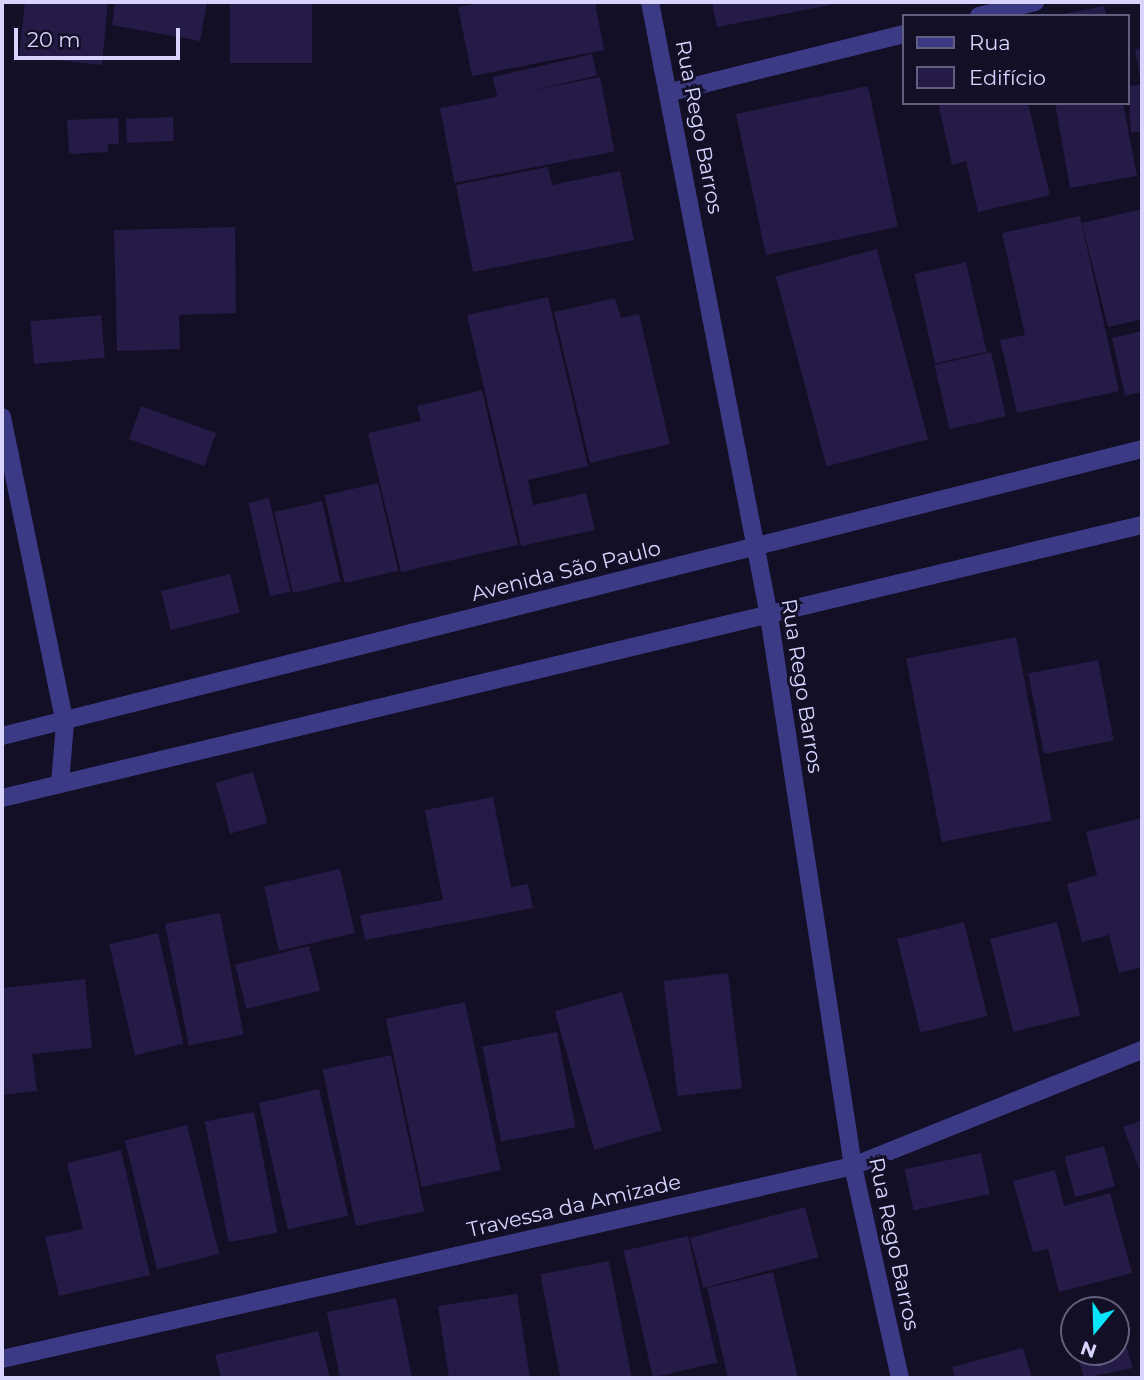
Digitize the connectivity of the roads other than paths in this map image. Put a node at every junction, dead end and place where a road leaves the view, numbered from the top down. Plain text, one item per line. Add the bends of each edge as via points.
1 (650, 2) edge
2 (1035, 2) edge
3 (987, 14) edge
4 (902, 34) edge
5 (671, 92) junction
6 (2, 417) edge
7 (1142, 449) edge
8 (1142, 525) edge
9 (756, 546) junction
10 (769, 616) junction
11 (65, 723) junction
12 (2, 736) edge
13 (60, 784) junction
14 (2, 798) edge
15 (1142, 1050) edge
16 (853, 1166) junction
17 (2, 1359) edge
18 (900, 1378) edge

1 - 5 street, Rua Rego Barros
2 - 3 street
4 - 5 street
5 - 9 street, Rua Rego Barros
6 - 11 street
7 - 9 street, Avenida São Paulo
8 - 10 street
9 - 10 street, Rua Rego Barros
9 - 11 street, Avenida São Paulo
10 - 13 street
10 - 16 street, Rua Rego Barros
11 - 12 street, Avenida São Paulo
11 - 13 street
13 - 14 street
15 - 16 street, Travessa da Amizade
16 - 17 street, Travessa da Amizade
16 - 18 street, Rua Rego Barros

